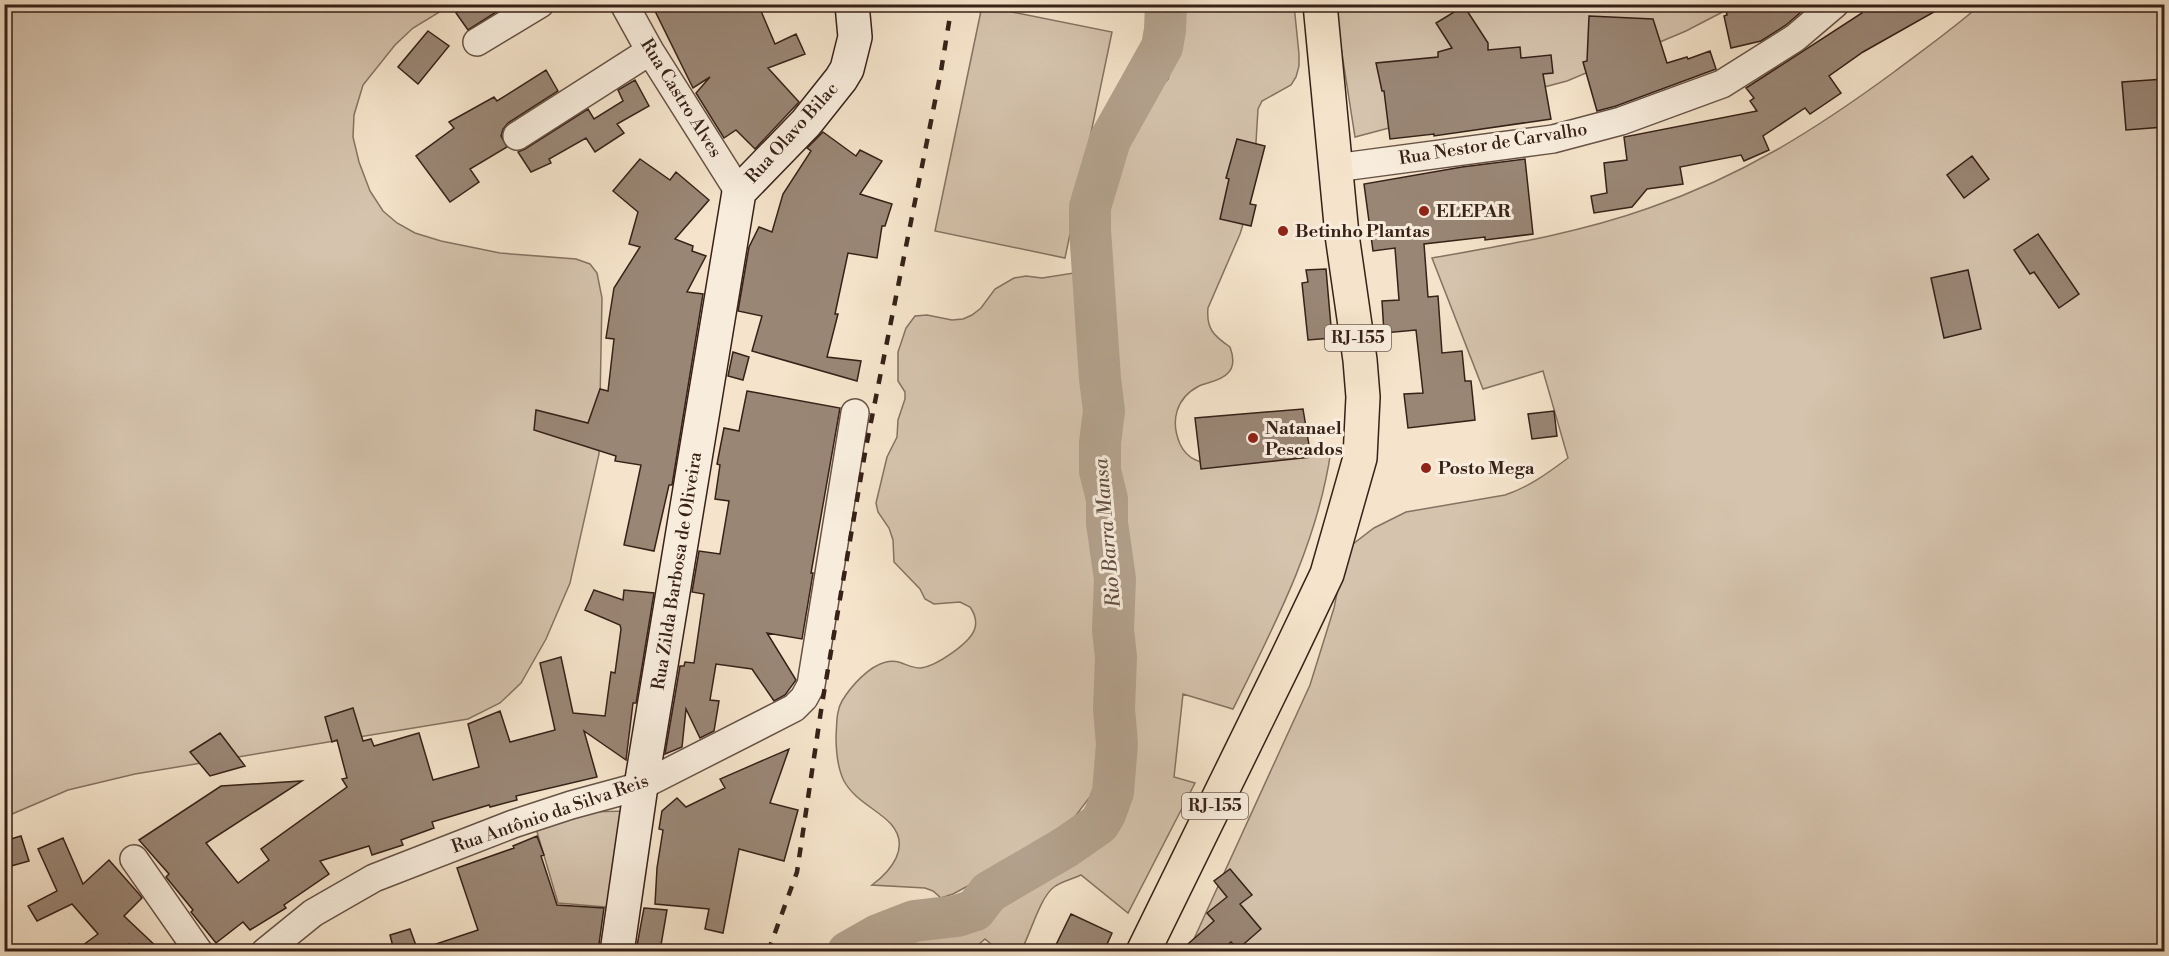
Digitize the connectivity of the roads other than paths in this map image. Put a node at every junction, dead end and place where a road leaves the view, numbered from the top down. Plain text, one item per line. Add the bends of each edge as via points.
1 (540, 4) edge
2 (624, 4) edge
3 (852, 4) edge
4 (1320, 4) edge
5 (1834, 4) edge
6 (477, 42) dead end
7 (650, 51) junction
8 (517, 136) dead end
9 (1335, 168) junction
10 (739, 192) junction
11 (855, 412) dead end
12 (641, 786) junction
13 (134, 859) dead end
14 (199, 951) edge
15 (265, 951) edge
16 (617, 951) edge
17 (1143, 951) edge

1 - 6 street
2 - 7 street, Rua Castro Alves
3 - 10 street, Rua Olavo Bilac via 855,37 841,79 806,123
4 - 9 main road, RJ-155
5 - 9 street, Rua Nestor de Carvalho via 1795,38 1722,84 1621,121 1534,142
7 - 8 street
7 - 10 street, Rua Castro Alves
9 - 17 main road, RJ-155 via 1363,397 1356,477 1327,574
10 - 12 street, Rua Zilda Barbosa de Oliveira
11 - 12 street, Rua Antônio da Silva Reis via 811,685 804,698 794,708
12 - 15 street, Rua Antônio da Silva Reis via 513,824 374,878 313,913
12 - 16 street, Rua Zilda Barbosa de Oliveira
13 - 14 street

